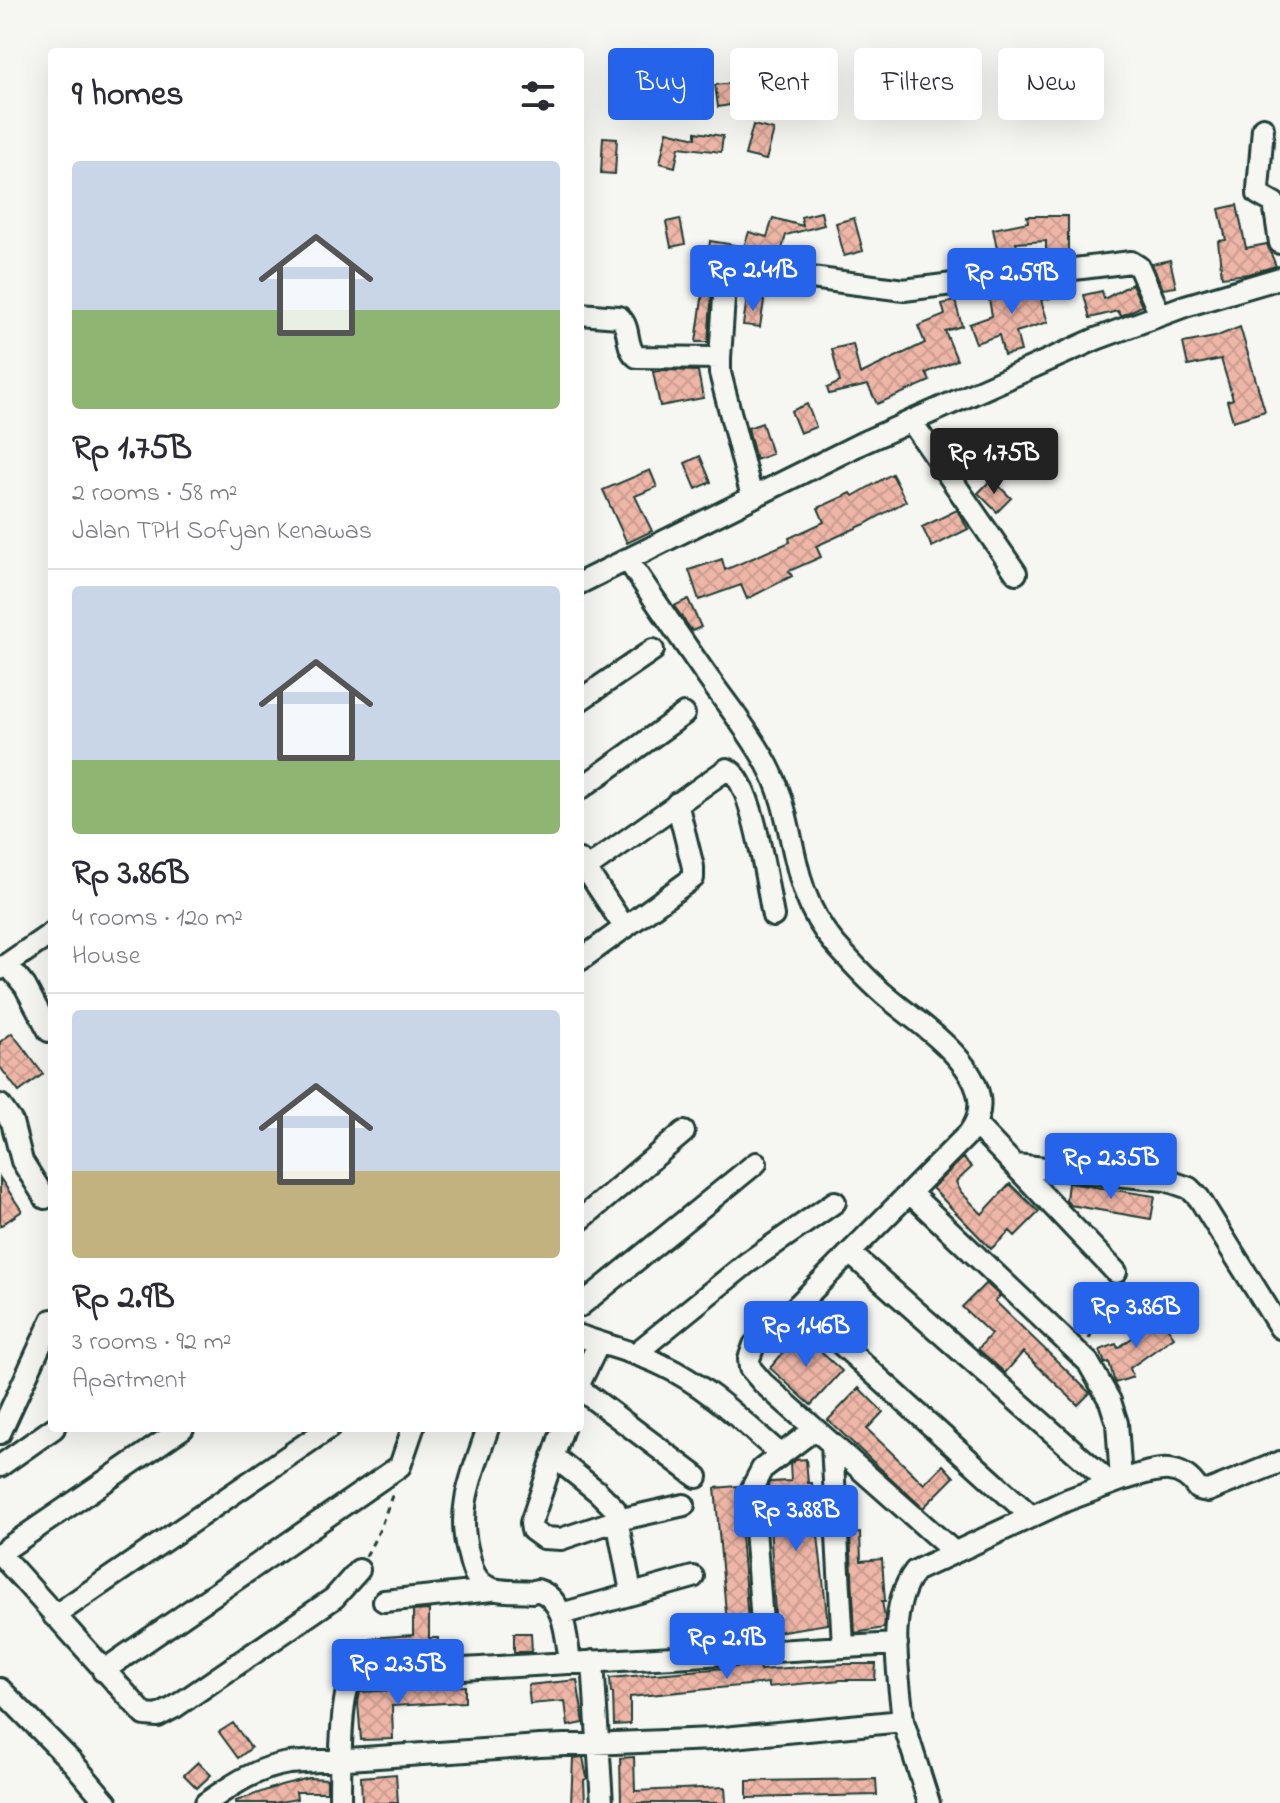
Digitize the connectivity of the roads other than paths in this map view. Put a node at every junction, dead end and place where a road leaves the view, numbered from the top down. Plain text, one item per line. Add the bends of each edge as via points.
1 (1263, 128) dead end
2 (1280, 243) edge
3 (1280, 278) edge
4 (584, 314) edge
5 (1160, 315) junction
6 (720, 358) junction
7 (911, 421) junction
8 (752, 497) junction
9 (627, 559) junction
10 (1016, 573) dead end
11 (584, 581) edge
12 (653, 650) dead end
13 (584, 697) edge
14 (684, 714) dead end
15 (584, 786) edge
16 (677, 803) junction
17 (584, 867) edge
18 (584, 871) edge
19 (773, 916) dead end
20 (625, 928) junction
21 (48, 937) edge
22 (584, 957) edge
23 (4, 966) edge
24 (48, 1029) edge
25 (0, 1105) edge
26 (976, 1125) junction
27 (684, 1132) dead end
28 (756, 1163) dead end
29 (1015, 1165) junction
30 (911, 1194) junction
31 (45, 1198) dead end
32 (835, 1202) dead end
33 (584, 1217) edge
34 (850, 1253) junction
35 (1116, 1272) road end
36 (584, 1303) edge
37 (798, 1305) junction
38 (1280, 1328) edge
39 (590, 1340) edge
40 (45, 1348) edge
41 (635, 1354) junction
42 (584, 1365) edge
43 (584, 1392) edge
44 (815, 1429) junction
45 (48, 1432) edge
46 (177, 1432) edge
47 (323, 1432) edge
48 (412, 1432) edge
49 (487, 1432) edge
50 (562, 1432) edge
51 (0, 1433) edge
52 (832, 1444) junction
53 (780, 1454) junction
54 (553, 1456) junction
55 (1280, 1462) edge
56 (0, 1466) edge
57 (697, 1477) dead end
58 (1115, 1481) junction
59 (684, 1505) dead end
60 (1031, 1516) junction
61 (618, 1520) junction
62 (954, 1552) junction
63 (0, 1554) edge
64 (359, 1570) road end
65 (693, 1577) dead end
66 (492, 1590) junction
67 (631, 1592) junction
68 (384, 1601) dead end
69 (561, 1614) junction
70 (54, 1616) junction
71 (897, 1644) junction
72 (843, 1646) junction
73 (764, 1650) junction
74 (593, 1661) junction
75 (570, 1662) junction
76 (103, 1671) junction
77 (0, 1689) edge
78 (903, 1721) junction
79 (598, 1743) junction
80 (340, 1760) junction
81 (233, 1795) edge
82 (107, 1803) edge
83 (206, 1803) edge
84 (340, 1803) edge
85 (602, 1803) edge
86 (929, 1803) edge

1 - 2 street via 1258,194 1274,203
3 - 5 street
4 - 6 street via 619,317 637,357
5 - 6 street via 1139,267 1131,262 904,290 732,263 726,268
5 - 7 street
6 - 8 street
7 - 8 street
7 - 10 street
8 - 9 street
9 - 11 street
9 - 26 street via 767,763 783,806 799,881 820,925 867,979 964,1065 979,1094
12 - 13 street
14 - 15 street
16 - 17 street
16 - 19 street via 723,771 735,773 750,805
16 - 20 street via 693,878
18 - 20 street
20 - 22 street
21 - 23 street
23 - 24 street via 25,986
25 - 31 street via 17,1133 22,1161
26 - 29 street
26 - 30 street
27 - 33 street
28 - 36 street
29 - 35 street
29 - 38 street via 1166,1180 1189,1188
30 - 34 street
30 - 58 street via 1088,1362 1117,1423
32 - 41 street via 747,1263
34 - 37 street
34 - 58 street
37 - 44 street via 754,1345 750,1368
37 - 60 street
39 - 41 street
39 - 42 street
40 - 51 street
41 - 53 street via 712,1396
43 - 57 street
44 - 52 street
44 - 53 street
45 - 56 street
46 - 63 street
47 - 70 street
48 - 76 street via 400,1466
49 - 66 street via 465,1496 462,1536 473,1571
50 - 54 street
52 - 62 street
52 - 72 street
53 - 73 street via 752,1488
54 - 61 street via 607,1500
54 - 61 street via 532,1530 543,1538 561,1539
55 - 58 street via 1208,1491 1173,1470
58 - 60 street
59 - 61 street
60 - 62 street
61 - 67 street
62 - 71 street via 925,1565 907,1582
63 - 70 street
64 - 76 street via 334,1598 158,1716 145,1715
65 - 67 street
66 - 68 street
66 - 69 street via 544,1592
67 - 69 street
69 - 75 street
70 - 76 street
71 - 72 street
71 - 78 street
72 - 73 street
73 - 74 street
74 - 75 street
74 - 79 street
75 - 80 street via 360,1675 347,1690
77 - 82 street
78 - 79 street via 713,1739
78 - 86 street
79 - 80 street
79 - 85 street
80 - 81 street via 272,1766
80 - 84 street
81 - 83 street

